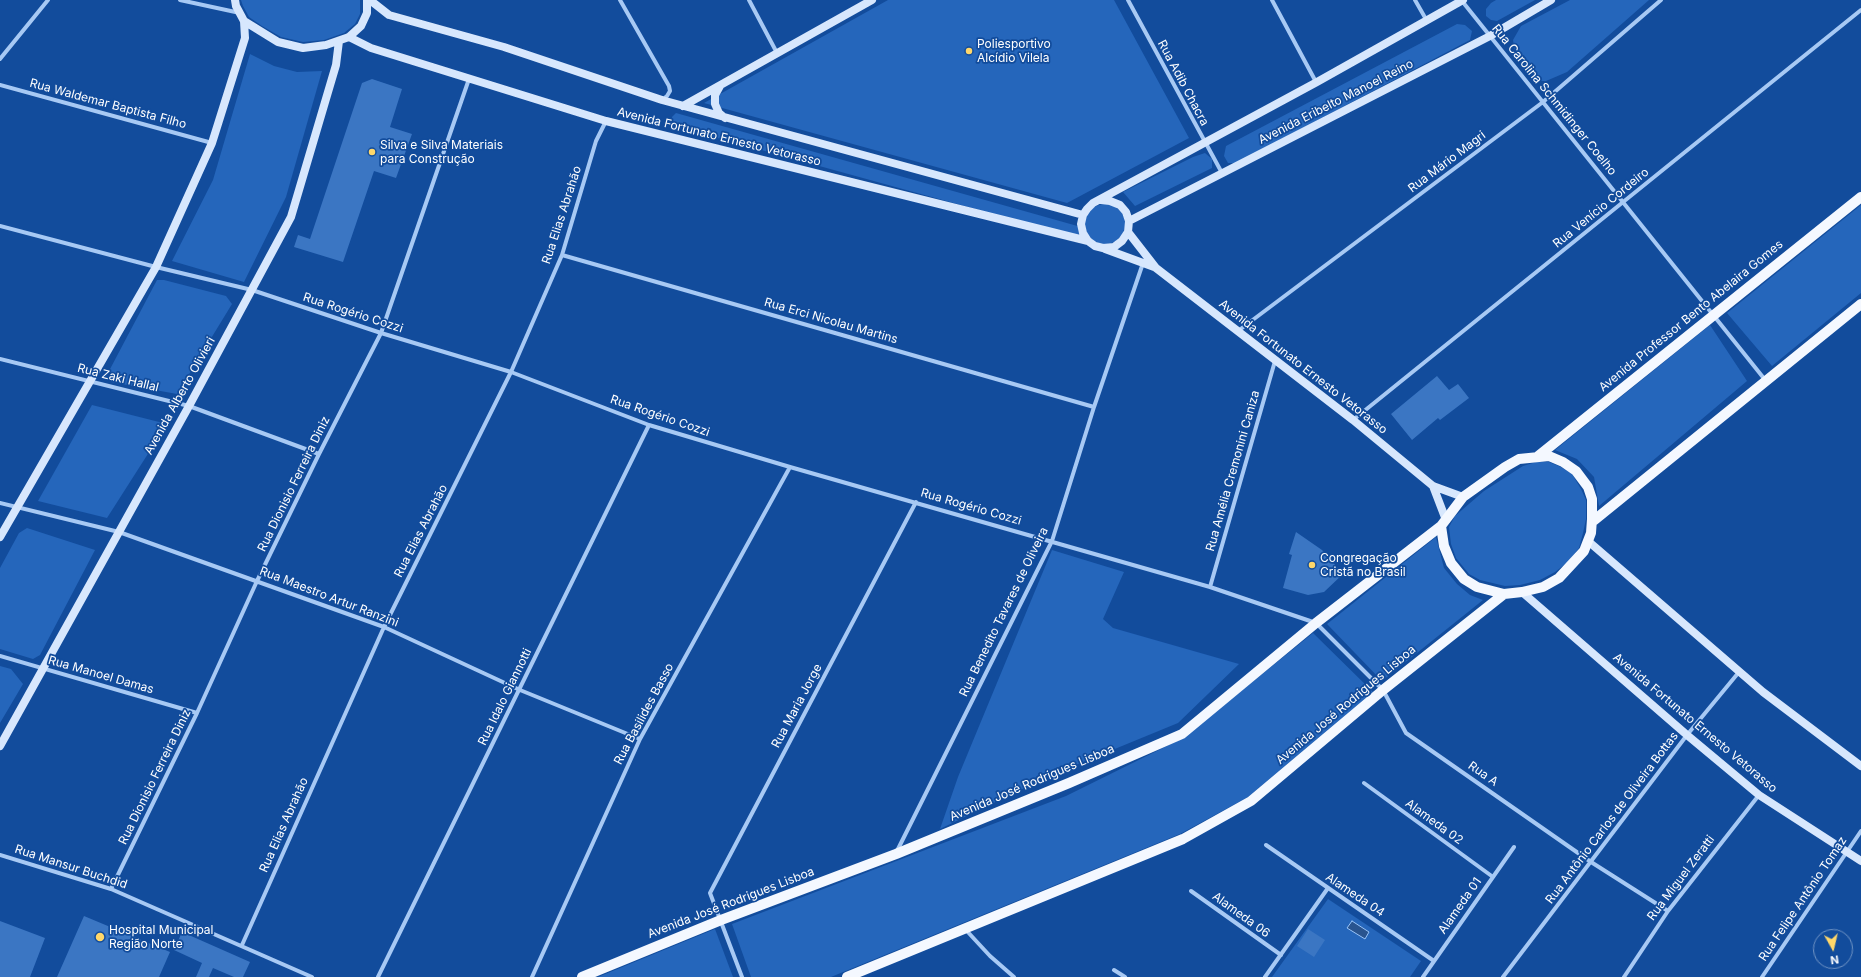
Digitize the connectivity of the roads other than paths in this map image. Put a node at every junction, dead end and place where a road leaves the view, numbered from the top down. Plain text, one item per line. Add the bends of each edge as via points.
1 (48, 0) edge
2 (180, 0) edge
3 (235, 0) edge
4 (367, 0) edge
5 (370, 0) edge
6 (620, 0) edge
7 (749, 0) edge
8 (872, 0) edge
9 (1128, 0) edge
10 (1272, 0) edge
11 (1416, 0) edge
12 (1463, 0) edge
13 (1551, 0) edge
14 (1661, 0) edge
15 (1861, 10) edge
16 (242, 17) junction
17 (1427, 21) junction
18 (1490, 36) junction
19 (348, 37) junction
20 (339, 41) junction
21 (777, 53) junction
22 (0, 59) edge
23 (468, 79) junction
24 (1317, 82) junction
25 (0, 85) edge
26 (720, 85) junction
27 (662, 100) junction
28 (1543, 102) junction
29 (683, 106) junction
30 (725, 118) junction
31 (606, 121) junction
32 (212, 143) junction
33 (1204, 143) junction
34 (1222, 174) junction
35 (1861, 196) edge
36 (1101, 200) junction
37 (1623, 203) junction
38 (1083, 215) junction
39 (1129, 221) junction
40 (0, 226) edge
41 (1128, 232) junction
42 (1088, 241) junction
43 (1103, 248) junction
44 (562, 254) junction
45 (1144, 260) junction
46 (156, 267) junction
47 (252, 290) junction
48 (1861, 304) edge
49 (1713, 315) junction
50 (1238, 331) junction
51 (381, 333) junction
52 (0, 359) edge
53 (1276, 360) junction
54 (511, 372) junction
55 (90, 380) junction
56 (1766, 381) junction
57 (189, 406) junction
58 (1094, 407) junction
59 (1353, 420) junction
60 (649, 425) junction
61 (319, 454) junction
62 (1536, 457) junction
63 (790, 467) junction
64 (1433, 486) junction
65 (1463, 498) junction
66 (916, 502) junction
67 (0, 503) edge
68 (17, 506) junction
69 (1592, 522) junction
70 (1444, 523) junction
71 (119, 532) junction
72 (0, 537) edge
73 (1052, 541) junction
74 (1588, 541) junction
75 (257, 581) junction
76 (1210, 587) junction
77 (1522, 592) junction
78 (1504, 594) junction
79 (1316, 623) junction
80 (384, 626) junction
81 (0, 656) edge
82 (44, 669) junction
83 (1739, 672) junction
84 (520, 690) junction
85 (1383, 690) junction
86 (197, 713) junction
87 (1687, 735) junction
88 (640, 739) junction
89 (0, 746) edge
90 (1861, 766) edge
91 (1364, 783) dead end
92 (1759, 794) junction
93 (1861, 831) edge
94 (1266, 845) dead end
95 (1514, 847) dead end
96 (1846, 852) junction
97 (896, 854) junction
98 (0, 855) edge
99 (1861, 861) edge
100 (1591, 862) junction
101 (1493, 877) junction
102 (111, 888) junction
103 (1328, 888) junction
104 (1190, 891) dead end
105 (1668, 911) junction
106 (721, 920) junction
107 (965, 929) junction
108 (242, 945) junction
109 (1281, 956) junction
110 (1434, 961) junction
111 (1114, 970) dead end
112 (312, 977) edge
113 (378, 977) edge
114 (532, 977) edge
115 (582, 977) edge
116 (742, 977) edge
117 (847, 977) edge
118 (1014, 977) edge
119 (1125, 977) edge
120 (1266, 977) edge
121 (1423, 977) edge
122 (1503, 977) edge
123 (1624, 977) edge
124 (1762, 977) edge

1 - 22 street
2 - 16 street
3 - 16 main road
4 - 19 main road via 368,13 361,26
5 - 27 main road, Avenida Fortunato Ernesto Vetorasso via 389,15 504,47
6 - 27 street via 669,86 670,91
7 - 21 street
8 - 21 main road
9 - 33 street, Rua Adib Chacra
10 - 24 street
11 - 17 street
12 - 17 main road, Avenida Eribelto Manoel Reino
12 - 18 street, Rua Carolina Schmidinger Coelho
13 - 18 main road, Avenida Eribelto Manoel Reino
14 - 28 street, Rua Mário Magri
15 - 37 street, Rua Venício Cordeiro
16 - 20 main road via 278,42 303,48 326,46
16 - 32 main road via 245,38
17 - 24 main road, Avenida Eribelto Manoel Reino
18 - 28 street, Rua Carolina Schmidinger Coelho
18 - 34 main road, Avenida Eribelto Manoel Reino
19 - 20 main road
19 - 23 main road, Avenida Fortunato Ernesto Vetorasso via 371,48
20 - 47 main road, Avenida Alberto Olivieri via 336,65 291,217
21 - 26 main road
23 - 31 main road, Avenida Fortunato Ernesto Vetorasso
23 - 51 street, Rua Dionisio Ferreira Diniz
24 - 33 main road, Avenida Eribelto Manoel Reino
25 - 32 street, Rua Waldemar Baptista Filho
26 - 29 main road
26 - 30 main road via 715,95 715,104
27 - 29 main road, Avenida Fortunato Ernesto Vetorasso
28 - 37 street, Rua Carolina Schmidinger Coelho
28 - 50 street, Rua Mário Magri
29 - 30 main road, Avenida Fortunato Ernesto Vetorasso
30 - 38 main road, Avenida Fortunato Ernesto Vetorasso
31 - 42 main road, Avenida Fortunato Ernesto Vetorasso
31 - 44 street, Rua Elias Abrahão via 596,141
32 - 46 main road
33 - 34 street, Rua Adib Chacra
33 - 36 main road, Avenida Eribelto Manoel Reino
34 - 39 main road, Avenida Eribelto Manoel Reino
35 - 49 main road, Avenida Professor Bento Abelaira Gomes
36 - 38 main road via 1093,203
36 - 39 main road via 1120,204
37 - 49 street, Rua Carolina Schmidinger Coelho
37 - 59 street, Rua Venício Cordeiro
38 - 42 main road via 1081,224
39 - 41 main road
40 - 46 street, Rua Rogério Cozzi
41 - 43 main road via 1114,247
41 - 45 main road, Avenida Fortunato Ernesto Vetorasso
42 - 43 main road
43 - 45 main road, Avenida Fortunato Ernesto Vetorasso
44 - 54 street, Rua Elias Abrahão
44 - 58 street, Rua Erci Nicolau Martins
45 - 50 main road, Avenida Fortunato Ernesto Vetorasso
45 - 58 street, Rua Benedito Tavares de Oliveira
46 - 47 street, Rua Rogério Cozzi
46 - 55 main road
47 - 51 street, Rua Rogério Cozzi
47 - 57 main road, Avenida Alberto Olivieri
48 - 56 main road
49 - 56 street, Rua Carolina Schmidinger Coelho
49 - 62 main road, Avenida Professor Bento Abelaira Gomes
50 - 53 main road, Avenida Fortunato Ernesto Vetorasso
51 - 54 street, Rua Rogério Cozzi
51 - 61 street, Rua Dionisio Ferreira Diniz
52 - 55 street, Rua Zaki Hallal
53 - 59 main road, Avenida Fortunato Ernesto Vetorasso
53 - 76 street, Rua Amélia Cremonini Caniza
54 - 60 street, Rua Rogério Cozzi
54 - 80 street, Rua Elias Abrahão
55 - 57 street, Rua Zaki Hallal
55 - 68 main road
56 - 69 main road
57 - 61 street, Rua Zaki Hallal
57 - 71 main road, Avenida Alberto Olivieri
58 - 73 street, Rua Benedito Tavares de Oliveira
59 - 64 main road, Avenida Fortunato Ernesto Vetorasso
60 - 63 street, Rua Rogério Cozzi
60 - 84 street, Rua Idalo Giannotti
61 - 75 street, Rua Dionisio Ferreira Diniz
62 - 65 main road via 1519,459
62 - 69 main road via 1549,456 1576,471 1588,487 1592,499
63 - 66 street, Rua Rogério Cozzi
63 - 88 street, Rua Basilides Basso
64 - 65 main road, Avenida Fortunato Ernesto Vetorasso
64 - 70 main road, Avenida Fortunato Ernesto Vetorasso
65 - 70 main road
66 - 73 street, Rua Rogério Cozzi
66 - 106 street, Rua Maria Jorge via 710,893
67 - 68 street, Rua Maestro Artur Ranzini
68 - 71 street, Rua Maestro Artur Ranzini
68 - 72 main road
69 - 74 main road
70 - 78 main road via 1444,546 1451,563 1464,579 1477,587
70 - 79 main road, Avenida José Rodrigues Lisboa
71 - 75 street, Rua Maestro Artur Ranzini
71 - 82 main road, Avenida Alberto Olivieri
73 - 76 street, Rua Rogério Cozzi
73 - 97 street, Rua Benedito Tavares de Oliveira
74 - 77 main road via 1584,551 1559,578
74 - 83 main road
75 - 80 street, Rua Maestro Artur Ranzini
75 - 86 street, Rua Dionisio Ferreira Diniz
76 - 79 street, Rua Rogério Cozzi
77 - 78 main road
77 - 87 main road, Avenida Fortunato Ernesto Vetorasso
78 - 85 main road, Avenida José Rodrigues Lisboa
79 - 85 street, Rua A
79 - 97 main road, Avenida José Rodrigues Lisboa via 1182,734
80 - 84 street, Rua Maestro Artur Ranzini
80 - 108 street, Rua Elias Abrahão
81 - 82 street, Rua Manoel Damas
82 - 86 street, Rua Manoel Damas
82 - 89 main road, Avenida Alberto Olivieri
83 - 87 street, Rua Antônio Carlos de Oliveira Bottas
83 - 90 main road via 1839,752
84 - 88 street, Rua Maestro Artur Ranzini
84 - 113 street, Rua Idalo Giannotti
85 - 100 street, Rua A via 1406,733
85 - 107 main road, Avenida José Rodrigues Lisboa via 1251,801 1183,839
86 - 102 street, Rua Dionisio Ferreira Diniz
87 - 92 main road, Avenida Fortunato Ernesto Vetorasso
87 - 100 street, Rua Antônio Carlos de Oliveira Bottas
88 - 114 street, Rua Basilides Basso
91 - 101 street, Alameda 02
92 - 96 main road, Avenida Fortunato Ernesto Vetorasso
92 - 105 street, Rua Miguel Zeratti
93 - 96 street, Rua Felipe Antônio Tomaz
94 - 103 street, Alameda 04
95 - 101 street, Alameda 01
96 - 99 main road, Avenida Fortunato Ernesto Vetorasso
96 - 124 street, Rua Felipe Antônio Tomaz
97 - 106 main road, Avenida José Rodrigues Lisboa
98 - 102 street, Rua Mansur Buchdid
100 - 105 street, Rua A
100 - 122 street, Rua Antônio Carlos de Oliveira Bottas
101 - 110 street, Alameda 01
102 - 108 street, Rua Mansur Buchdid
103 - 109 street
103 - 110 street, Alameda 04
104 - 109 street, Alameda 06
105 - 123 street, Rua Miguel Zeratti
106 - 115 main road, Avenida José Rodrigues Lisboa
106 - 116 street, Rua Maria Jorge
107 - 117 main road, Avenida José Rodrigues Lisboa
107 - 118 street
108 - 112 street, Rua Mansur Buchdid
109 - 120 street
110 - 121 street, Alameda 01
111 - 119 street

